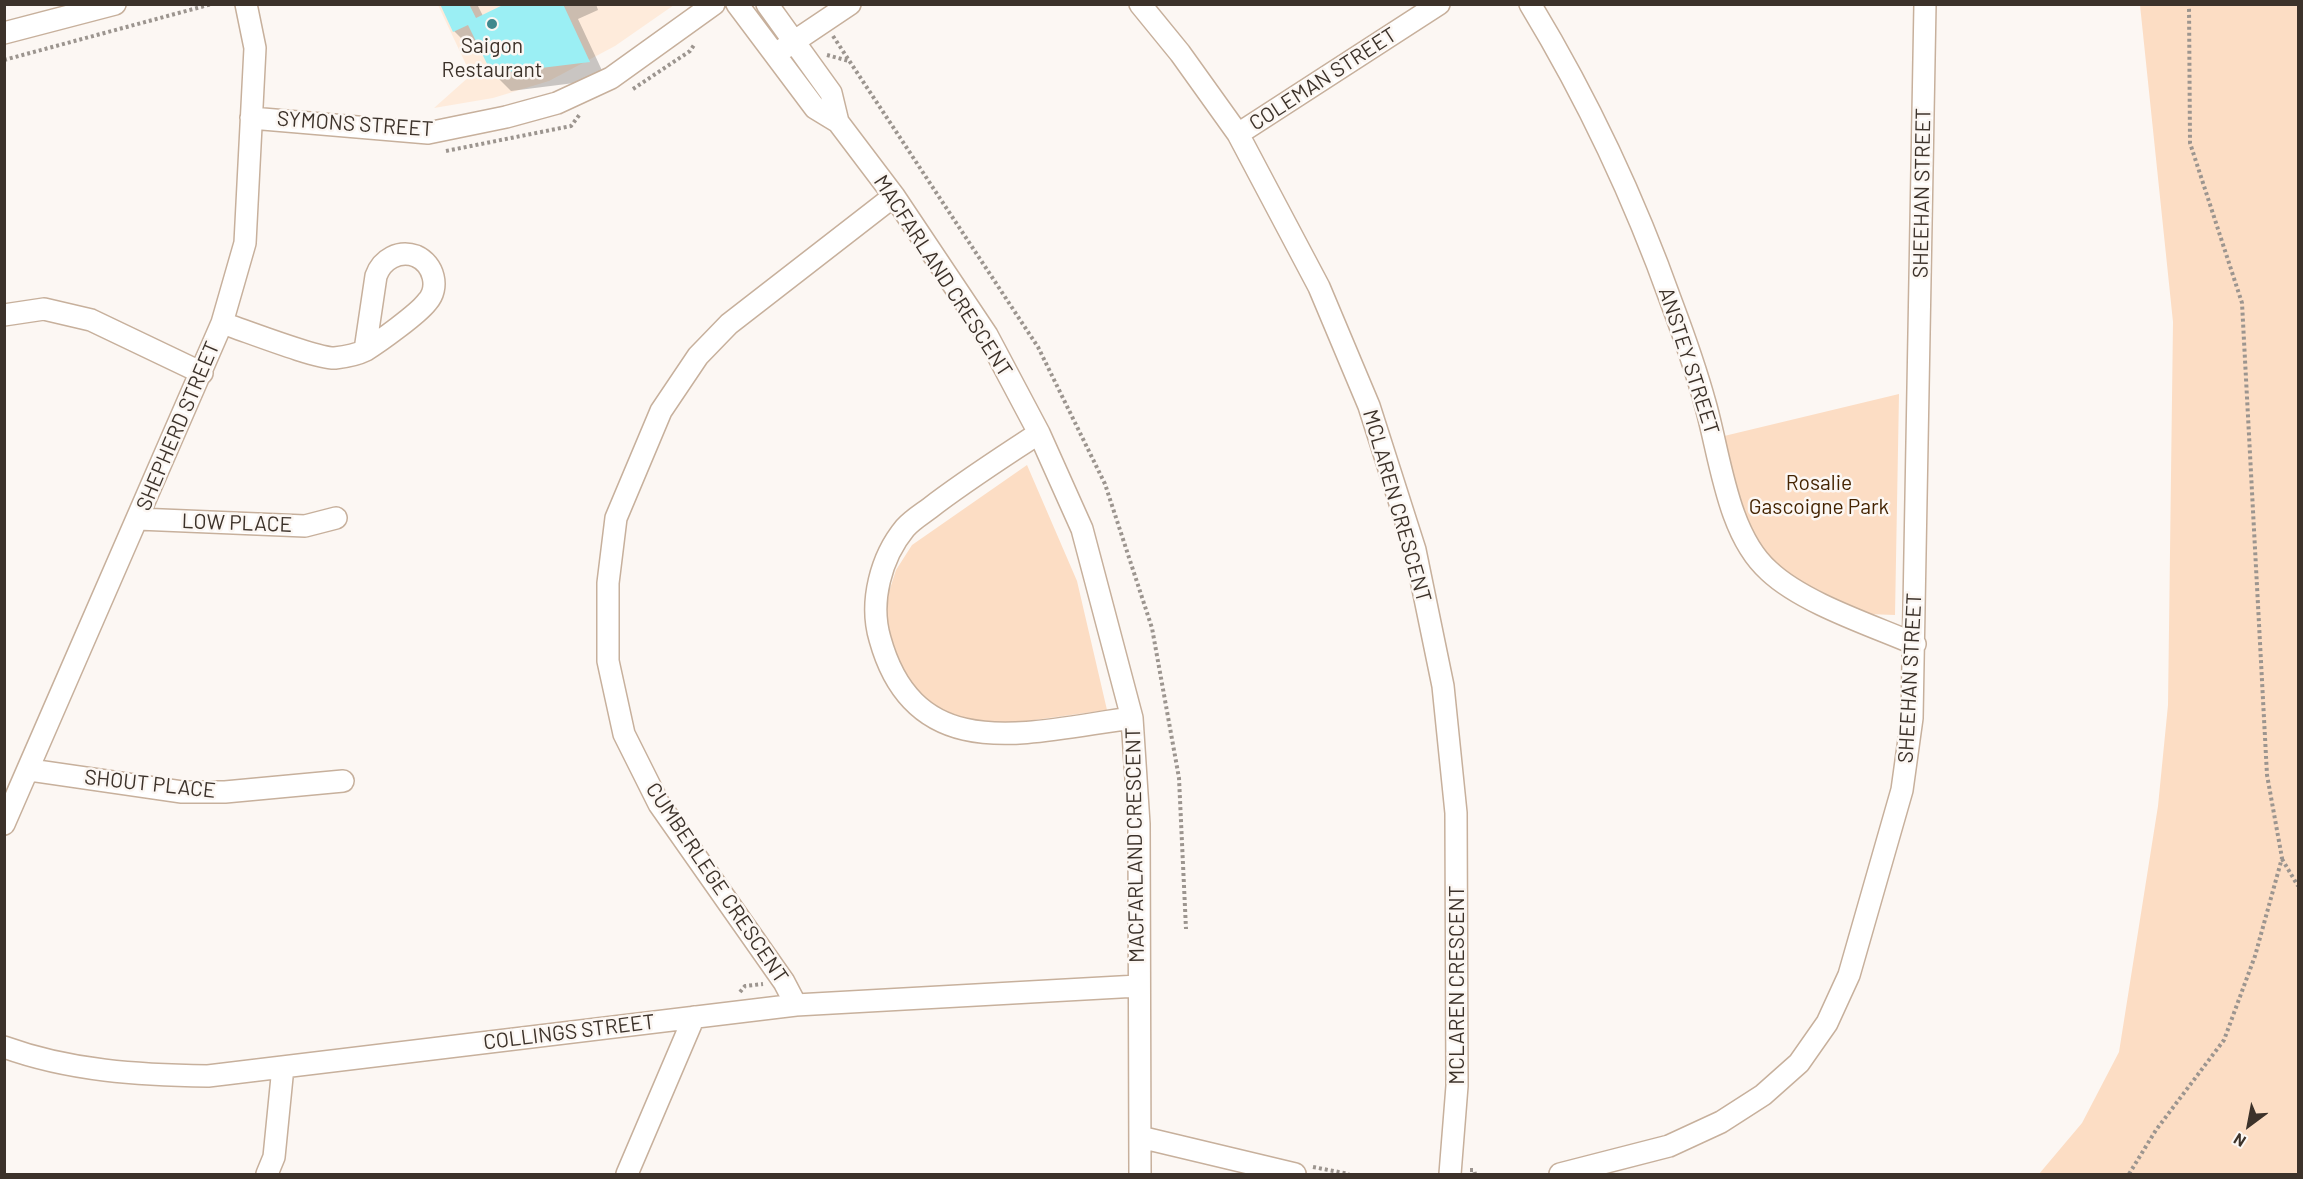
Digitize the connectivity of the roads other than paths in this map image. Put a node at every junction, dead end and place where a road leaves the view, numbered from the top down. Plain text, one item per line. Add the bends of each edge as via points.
1 (115, 4) edge
2 (246, 4) edge
3 (714, 4) edge
4 (736, 4) edge
5 (767, 4) edge
6 (850, 4) edge
7 (1140, 4) edge
8 (1439, 4) edge
9 (1530, 4) edge
10 (1925, 4) edge
11 (4, 33) edge
12 (794, 42) junction
13 (775, 55) junction
14 (251, 118) junction
15 (838, 122) junction
16 (1238, 134) junction
17 (894, 196) junction
18 (4, 315) edge
19 (222, 323) junction
20 (365, 350) dead end
21 (202, 373) junction
22 (1039, 433) junction
23 (336, 518) dead end
24 (138, 519) junction
25 (1915, 644) junction
26 (1132, 718) junction
27 (30, 770) junction
28 (343, 782) dead end
29 (4, 824) edge
30 (1138, 986) junction
31 (796, 1005) junction
32 (694, 1017) junction
33 (4, 1047) edge
34 (284, 1067) junction
35 (1140, 1137) junction
36 (267, 1174) edge
37 (627, 1174) edge
38 (1140, 1174) edge
39 (1295, 1174) edge
40 (1450, 1174) edge
41 (1560, 1174) edge

1 - 11 street
2 - 14 street, SHEPHERD STREET via 255,48
3 - 14 street, SYMONS STREET via 611,78 557,104 506,117 428,133
4 - 13 street, MACFARLAND CRESCENT
5 - 12 street, MACFARLAND CRESCENT
6 - 12 street
7 - 16 street, MCLAREN CRESCENT
8 - 16 street, COLEMAN STREET
9 - 25 street, ANSTEY STREET via 1601,135 1640,221 1672,303 1701,391 1729,498 1746,541 1768,571 1798,592
10 - 25 street, SHEEHAN STREET
12 - 13 street
12 - 15 street, MACFARLAND CRESCENT via 831,93
13 - 15 street, MACFARLAND CRESCENT via 815,108
14 - 19 street, SHEPHERD STREET via 245,243
15 - 17 street, MACFARLAND CRESCENT
16 - 40 street, MCLAREN CRESCENT via 1318,288 1369,406 1415,550 1441,675 1456,813 1456,1086
17 - 22 street, MACFARLAND CRESCENT via 987,335
17 - 31 street, CUMBERLEGE CRESCENT via 729,324 698,356 661,411 636,468 616,518 610,561 608,661 624,734 659,804 784,982
18 - 21 street via 44,309 91,320
19 - 20 street via 330,358
19 - 21 street, SHEPHERD STREET
21 - 24 street, SHEPHERD STREET
22 - 26 street, MACFARLAND CRESCENT via 1082,530
22 - 26 street via 906,526 888,555 876,591 877,630 886,662 905,693 933,718 965,731 1006,735
23 - 24 street, LOW PLACE via 305,526
24 - 27 street, SHEPHERD STREET
25 - 41 street, SHEEHAN STREET via 1912,718 1902,790 1849,975 1827,1023 1799,1063 1763,1095 1721,1122 1669,1146
26 - 30 street, MACFARLAND CRESCENT via 1139,824
27 - 28 street, SHOUT PLACE via 182,792
27 - 29 street, SHEPHERD STREET
30 - 31 street, COLLINGS STREET
30 - 35 street, MACFARLAND CRESCENT
31 - 32 street, COLLINGS STREET
32 - 34 street, COLLINGS STREET
32 - 37 street
33 - 34 street, COLLINGS STREET via 26,1055 130,1075 208,1076
34 - 36 street via 274,1157
35 - 38 street, MACFARLAND CRESCENT
35 - 39 street

